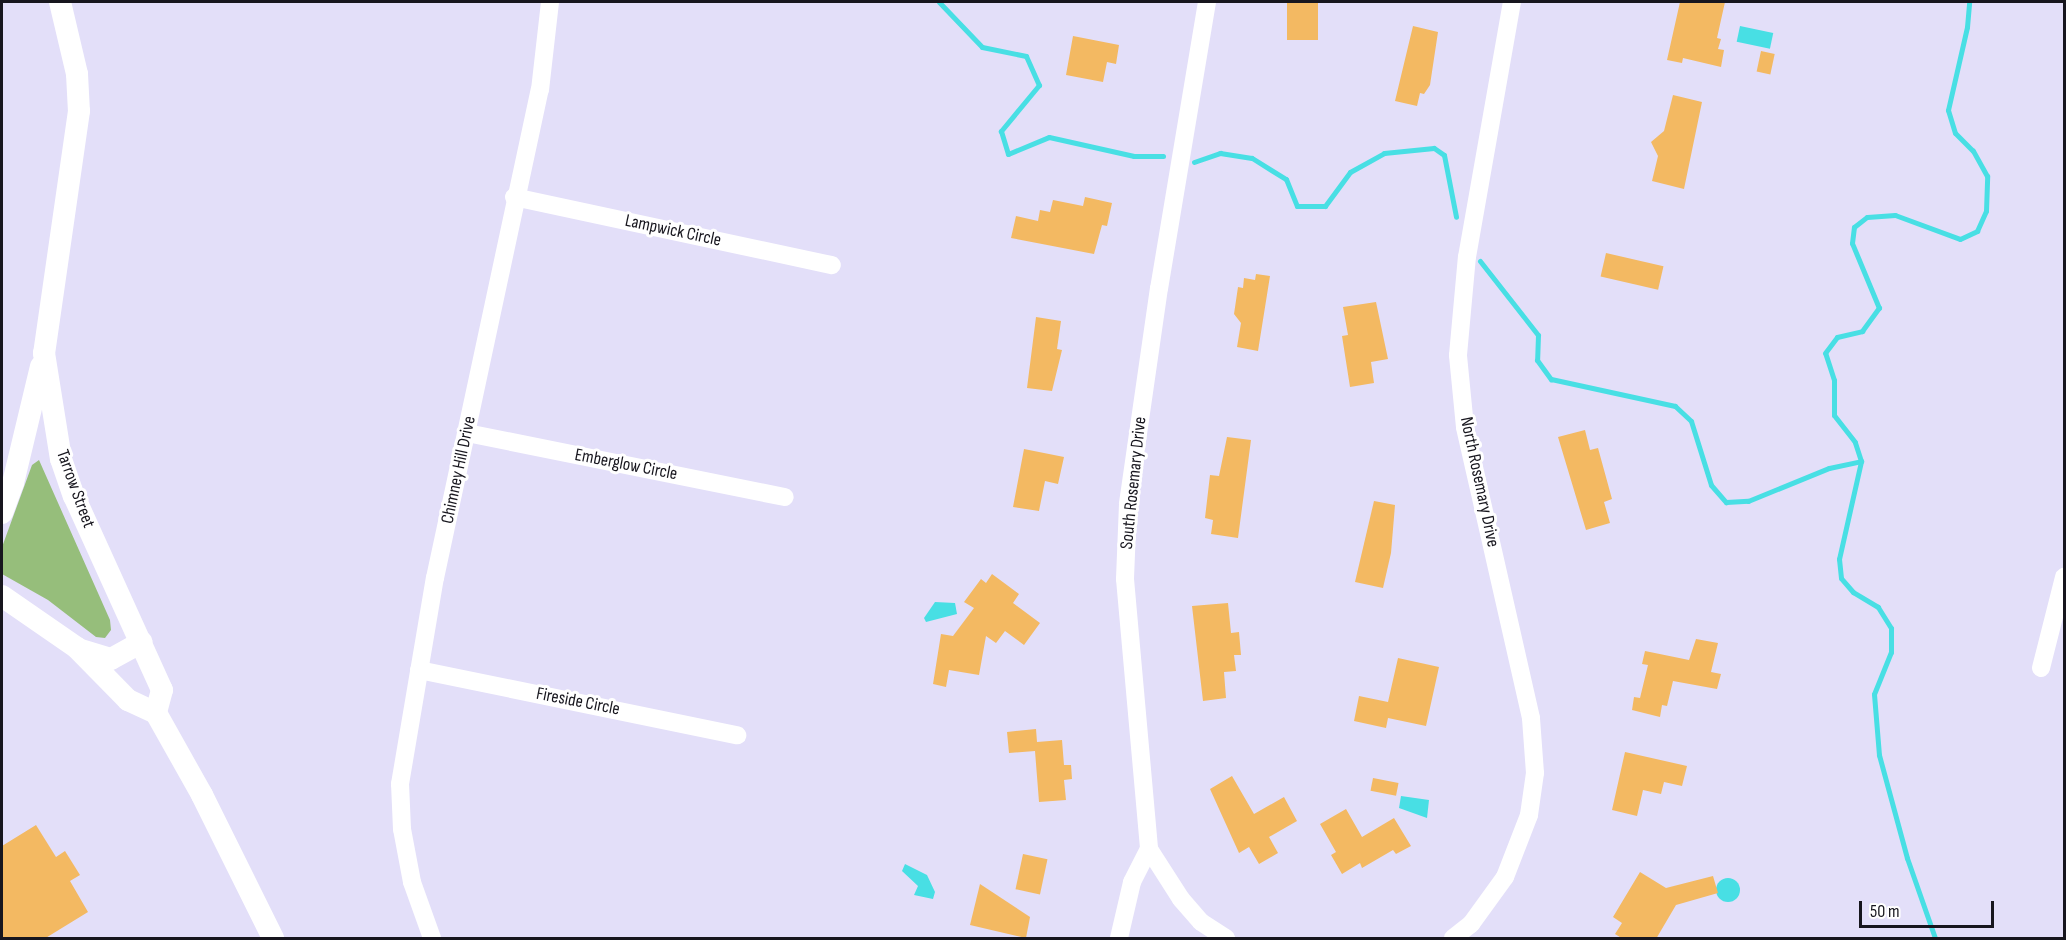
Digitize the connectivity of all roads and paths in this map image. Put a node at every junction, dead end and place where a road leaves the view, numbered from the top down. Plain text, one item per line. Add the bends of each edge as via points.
1 (60, 2) edge
2 (549, 2) edge
3 (1207, 2) edge
4 (1512, 2) edge
5 (514, 197) junction
6 (832, 265) dead end
7 (44, 353) junction
8 (467, 433) junction
9 (785, 497) dead end
10 (2, 513) edge
11 (2064, 578) edge
12 (2, 596) edge
13 (142, 642) junction
14 (77, 648) junction
15 (2041, 668) dead end
16 (419, 670) junction
17 (156, 713) junction
18 (737, 735) dead end
19 (1149, 849) junction
20 (273, 939) edge
21 (432, 939) edge
22 (1119, 939) edge
23 (1226, 939) edge
24 (1453, 939) edge

1 - 7 main road, Tarrow Street via 77,74 79,111
2 - 5 street, Chimney Hill Drive via 540,90
3 - 19 street, South Rosemary Drive via 1128,504 1125,597
4 - 24 street, North Rosemary Drive via 1467,257 1458,355 1465,427 1531,718 1535,773 1529,815 1505,877 1471,924
5 - 6 street, Lampwick Circle
5 - 8 street, Chimney Hill Drive
7 - 10 main road via 13,483
7 - 13 main road, Tarrow Street via 61,459 74,496
8 - 9 street, Emberglow Circle
8 - 16 street, Chimney Hill Drive
11 - 15 street
12 - 14 main road
13 - 14 main road via 111,659
13 - 17 main road, Tarrow Street via 162,690
14 - 17 main road via 128,700
16 - 18 street, Fireside Circle
16 - 21 street, Chimney Hill Drive via 400,784 402,829 412,882
17 - 20 main road via 202,795
19 - 22 street via 1132,882
19 - 23 street, South Rosemary Drive via 1181,899 1201,922

